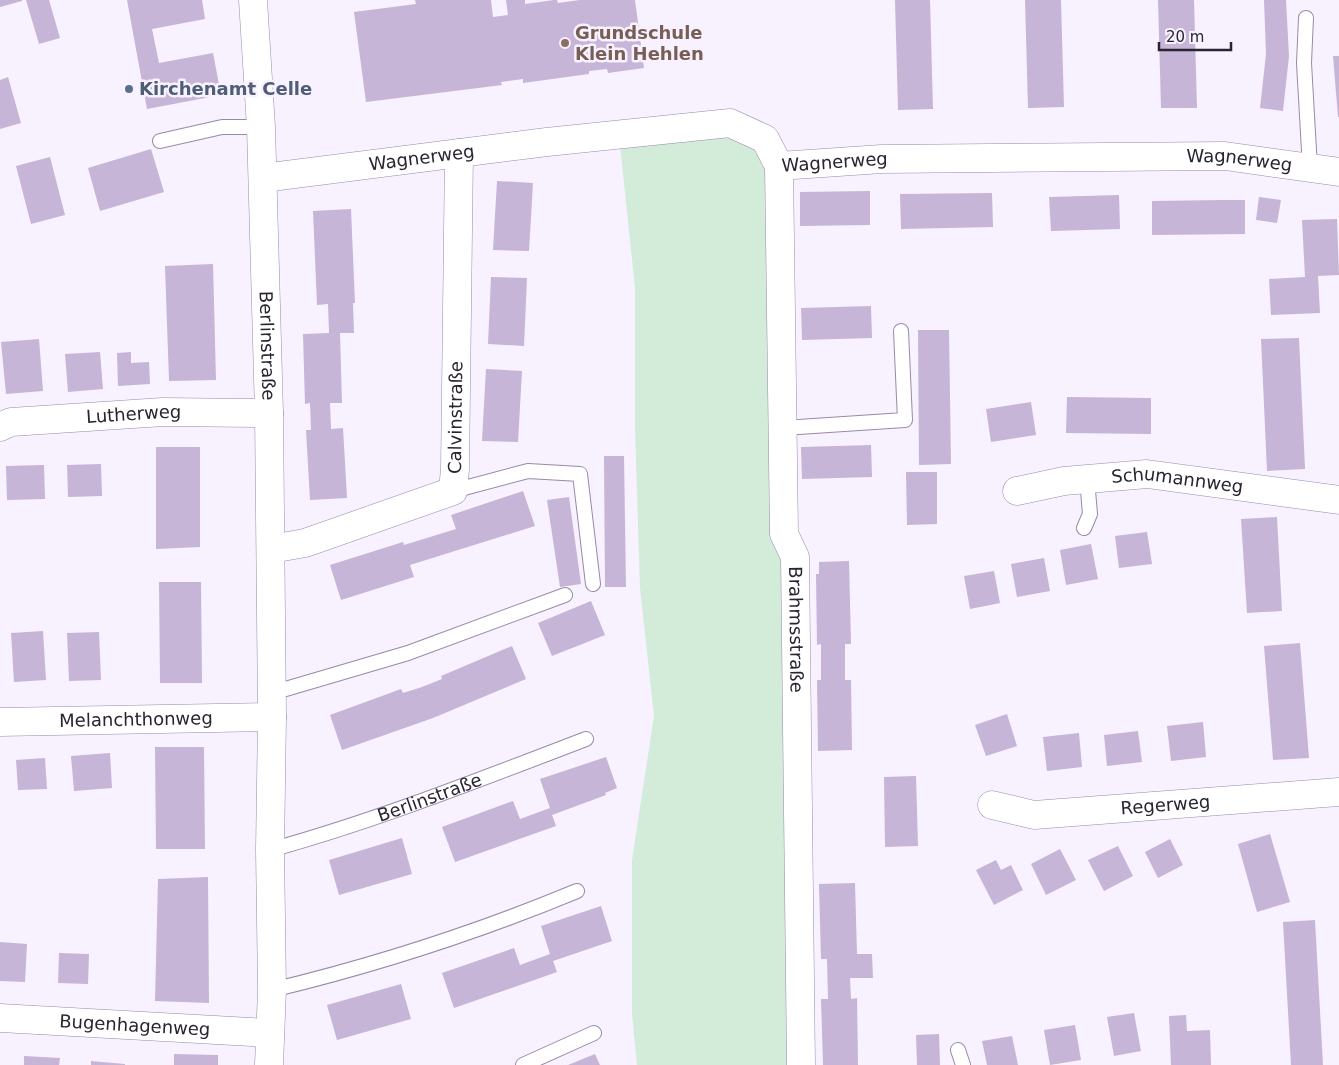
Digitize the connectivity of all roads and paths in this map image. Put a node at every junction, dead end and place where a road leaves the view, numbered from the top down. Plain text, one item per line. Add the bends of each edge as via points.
1 (253, 0) edge
2 (1306, 18) dead end
3 (261, 127) junction
4 (160, 141) dead end
5 (459, 153) junction
6 (779, 166) junction
7 (1310, 168) junction
8 (1339, 172) edge
9 (263, 178) junction
10 (901, 331) dead end
11 (269, 413) junction
12 (0, 426) edge
13 (783, 428) junction
14 (1087, 479) junction
15 (1018, 490) dead end
16 (453, 491) junction
17 (1339, 500) edge
18 (1084, 528) dead end
19 (271, 549) junction
20 (593, 584) dead end
21 (565, 595) dead end
22 (272, 705) junction
23 (0, 722) edge
24 (586, 739) dead end
25 (1339, 792) edge
26 (992, 805) dead end
27 (270, 850) junction
28 (577, 890) dead end
29 (272, 990) junction
30 (0, 1018) edge
31 (270, 1033) junction
32 (594, 1033) dead end
33 (958, 1050) dead end
34 (269, 1065) edge
35 (524, 1065) edge
36 (801, 1065) edge
37 (963, 1065) edge

1 - 3 street, Berlinstraße
2 - 7 lane via 1304,63
3 - 4 lane via 222,127
3 - 9 street, Berlinstraße
5 - 6 street, Wagnerweg via 730,123 765,139
5 - 9 street, Wagnerweg
5 - 16 street, Calvinstraße via 456,469
6 - 7 street, Wagnerweg via 882,159 1225,156
6 - 13 street, Brahmsstraße
7 - 8 street, Wagnerweg
9 - 11 street, Berlinstraße
10 - 13 lane via 905,420
11 - 12 street, Lutherweg via 163,412 12,422
11 - 19 street, Berlinstraße
13 - 36 street, Brahmsstraße via 784,534 795,557
14 - 15 street, Schumannweg
14 - 17 street, Schumannweg via 1147,474
14 - 18 lane via 1090,514
16 - 19 street, Calvinstraße via 305,543
16 - 20 lane via 528,471 580,474
19 - 22 street, Berlinstraße
21 - 22 lane
22 - 23 street, Melanchthonweg
22 - 27 street, Berlinstraße
24 - 27 lane, Berlinstraße via 425,801
25 - 26 street, Regerweg via 1034,815
27 - 29 street, Berlinstraße
28 - 29 lane via 520,915 350,971
29 - 31 street, Berlinstraße
30 - 31 street, Bugenhagenweg
31 - 34 street, Berlinstraße
32 - 35 lane
33 - 37 lane

